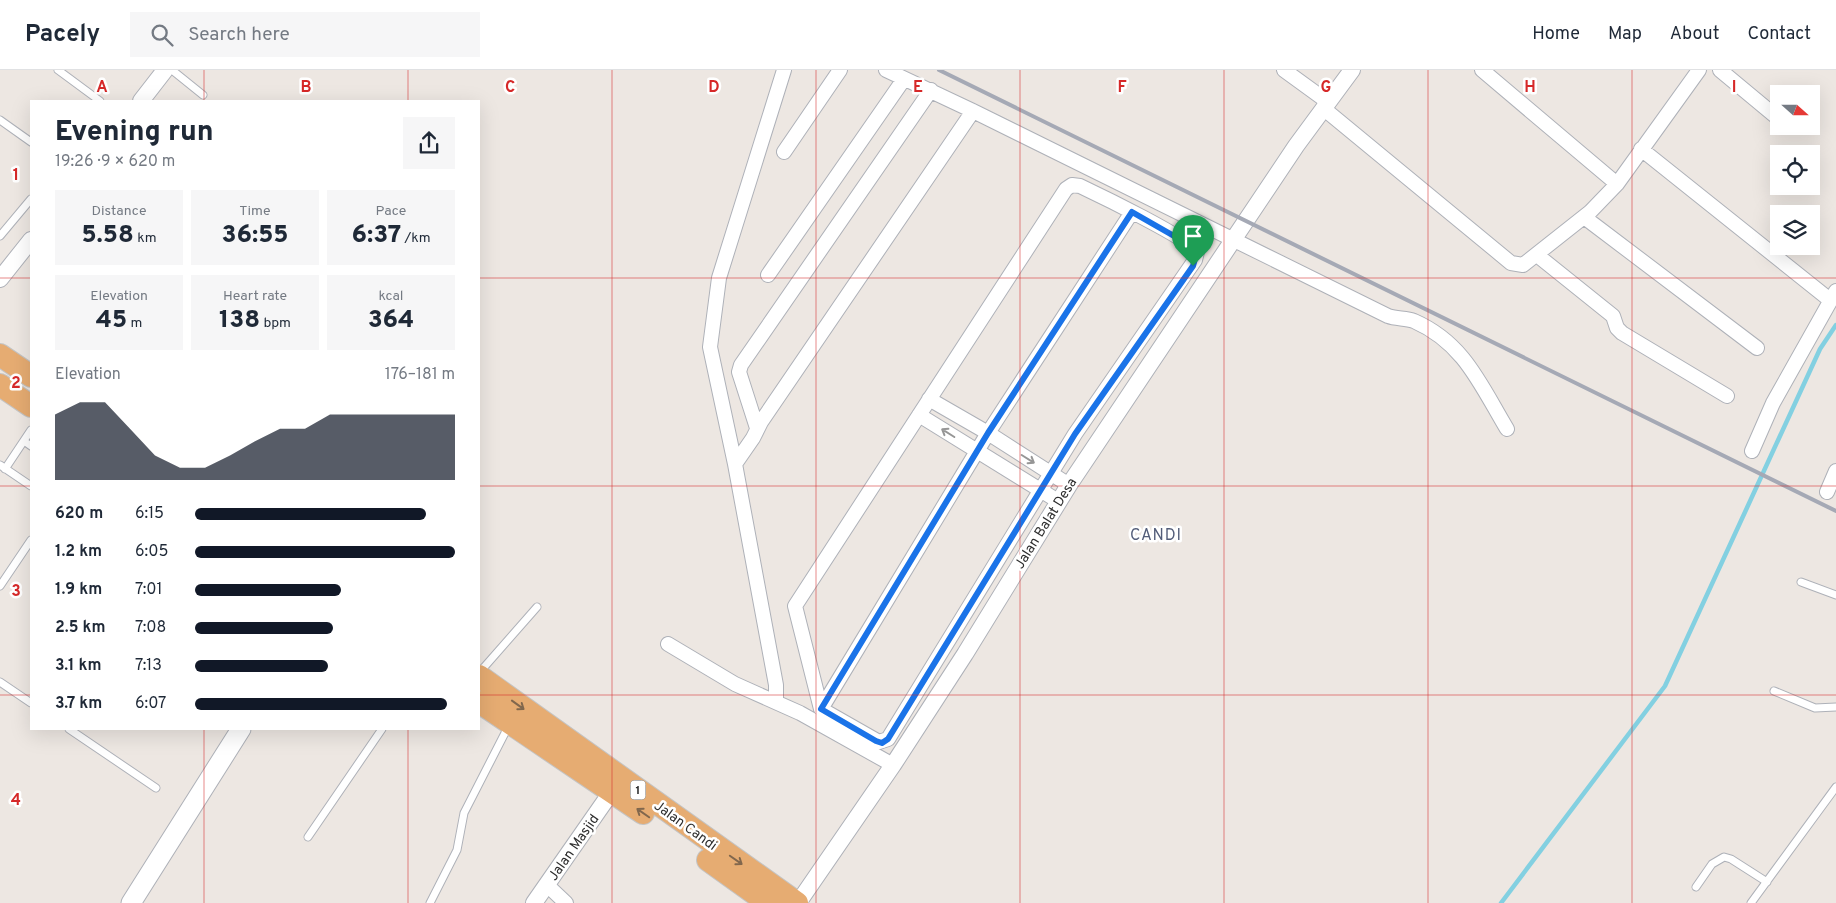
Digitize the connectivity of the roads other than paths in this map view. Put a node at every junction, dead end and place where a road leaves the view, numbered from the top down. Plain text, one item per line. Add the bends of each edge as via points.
1 (58, 70) edge
2 (166, 70) edge
3 (172, 70) edge
4 (784, 70) edge
5 (840, 70) edge
6 (886, 70) edge
7 (1284, 70) edge
8 (1352, 70) edge
9 (1482, 70) edge
10 (1699, 70) edge
11 (1720, 70) edge
12 (904, 78) junction
13 (931, 90) junction
14 (203, 95) dead end
15 (99, 100) edge
16 (142, 100) edge
17 (1325, 105) junction
18 (973, 111) junction
19 (1770, 112) edge
20 (0, 120) edge
21 (30, 141) edge
22 (1641, 149) junction
23 (784, 152) dead end
24 (1616, 184) junction
25 (30, 200) edge
26 (1132, 212) junction
27 (1584, 217) junction
28 (0, 236) edge
29 (1234, 240) junction
30 (30, 241) edge
31 (1536, 255) junction
32 (768, 275) dead end
33 (0, 279) edge
34 (1833, 295) edge
35 (1756, 348) dead end
36 (0, 355) edge
37 (30, 375) edge
38 (0, 385) edge
39 (1727, 396) dead end
40 (929, 399) junction
41 (30, 405) edge
42 (919, 415) junction
43 (1507, 429) dead end
44 (30, 432) edge
45 (755, 433) junction
46 (988, 433) junction
47 (24, 441) junction
48 (30, 445) edge
49 (1752, 451) dead end
50 (977, 452) junction
51 (739, 459) junction
52 (3, 467) edge
53 (1836, 471) edge
54 (1051, 473) junction
55 (30, 485) edge
56 (1069, 485) junction
57 (1041, 490) junction
58 (1827, 492) dead end
59 (1058, 501) junction
60 (30, 541) edge
61 (1800, 582) dead end
62 (0, 586) edge
63 (1836, 595) edge
64 (537, 608) dead end
65 (668, 644) dead end
66 (480, 674) edge
67 (480, 676) edge
68 (0, 682) edge
69 (1774, 691) dead end
70 (30, 702) edge
71 (480, 703) edge
72 (778, 703) junction
73 (1836, 707) edge
74 (821, 709) junction
75 (511, 722) junction
76 (70, 730) edge
77 (240, 730) edge
78 (381, 730) edge
79 (893, 765) junction
80 (1836, 787) edge
81 (156, 788) dead end
82 (612, 791) junction
83 (308, 837) dead end
84 (1767, 882) junction
85 (547, 885) junction
86 (1696, 887) dead end
87 (762, 901) edge
88 (131, 903) edge
89 (430, 903) edge
90 (534, 903) edge
91 (566, 903) edge
92 (798, 903) edge
93 (1750, 903) edge

1 - 15 lane
2 - 16 street
3 - 14 lane
4 - 51 street via 714,303 710,347
5 - 23 street
6 - 12 street
7 - 17 street
8 - 17 street, Jalan Balat Desa
9 - 24 street
10 - 22 street
11 - 19 street
12 - 13 street
12 - 32 street
13 - 18 street
13 - 45 street via 741,365 739,372
17 - 29 street, Jalan Balat Desa
17 - 31 street via 1511,263 1522,265
18 - 29 street
18 - 45 street
20 - 21 lane
22 - 24 street
22 - 34 street
24 - 27 street
25 - 28 lane
26 - 40 street via 1080,186 1069,187
26 - 46 street
26 - 54 street via 1195,248 1195,260
27 - 31 street
27 - 35 street
29 - 43 street via 1388,316 1411,320 1436,332 1467,361
29 - 56 street, Jalan Balat Desa
30 - 33 street
31 - 39 street via 1613,316 1622,334
34 - 49 street via 1773,403
36 - 37 highway
38 - 41 highway
40 - 42 street
40 - 46 street
50 -> 42 street
42 - 74 street via 795,606
44 - 47 lane
45 - 51 street
46 - 50 street
46 -> 54 street
47 - 48 lane
47 - 52 lane
50 - 57 street
50 - 74 street
51 - 72 street
52 - 55 lane
53 - 58 street
54 - 56 street
54 - 57 street
56 - 59 street, Jalan Balat Desa
57 - 59 street
57 - 74 street via 886,742 876,741
59 - 79 street, Jalan Balat Desa
60 - 62 lane
61 - 63 lane
64 - 66 lane
65 - 72 street via 735,684
67 -> 92 highway, Jalan Candi / 1
68 - 70 lane
69 - 73 lane via 1815,708
71 - 75 highway, Jalan Candi / 1
72 - 79 street
75 - 82 highway, Jalan Candi / 1
75 - 89 lane via 464,813 457,850
76 - 81 lane
77 - 88 main road
78 - 83 lane
79 - 92 street, Jalan Balat Desa
80 - 84 lane
82 - 85 street, Jalan Masjid
87 -> 82 highway, Jalan Candi / 1
84 - 86 lane via 1724,857 1712,864
84 - 93 lane
85 - 90 street, Jalan Masjid
85 - 91 street

